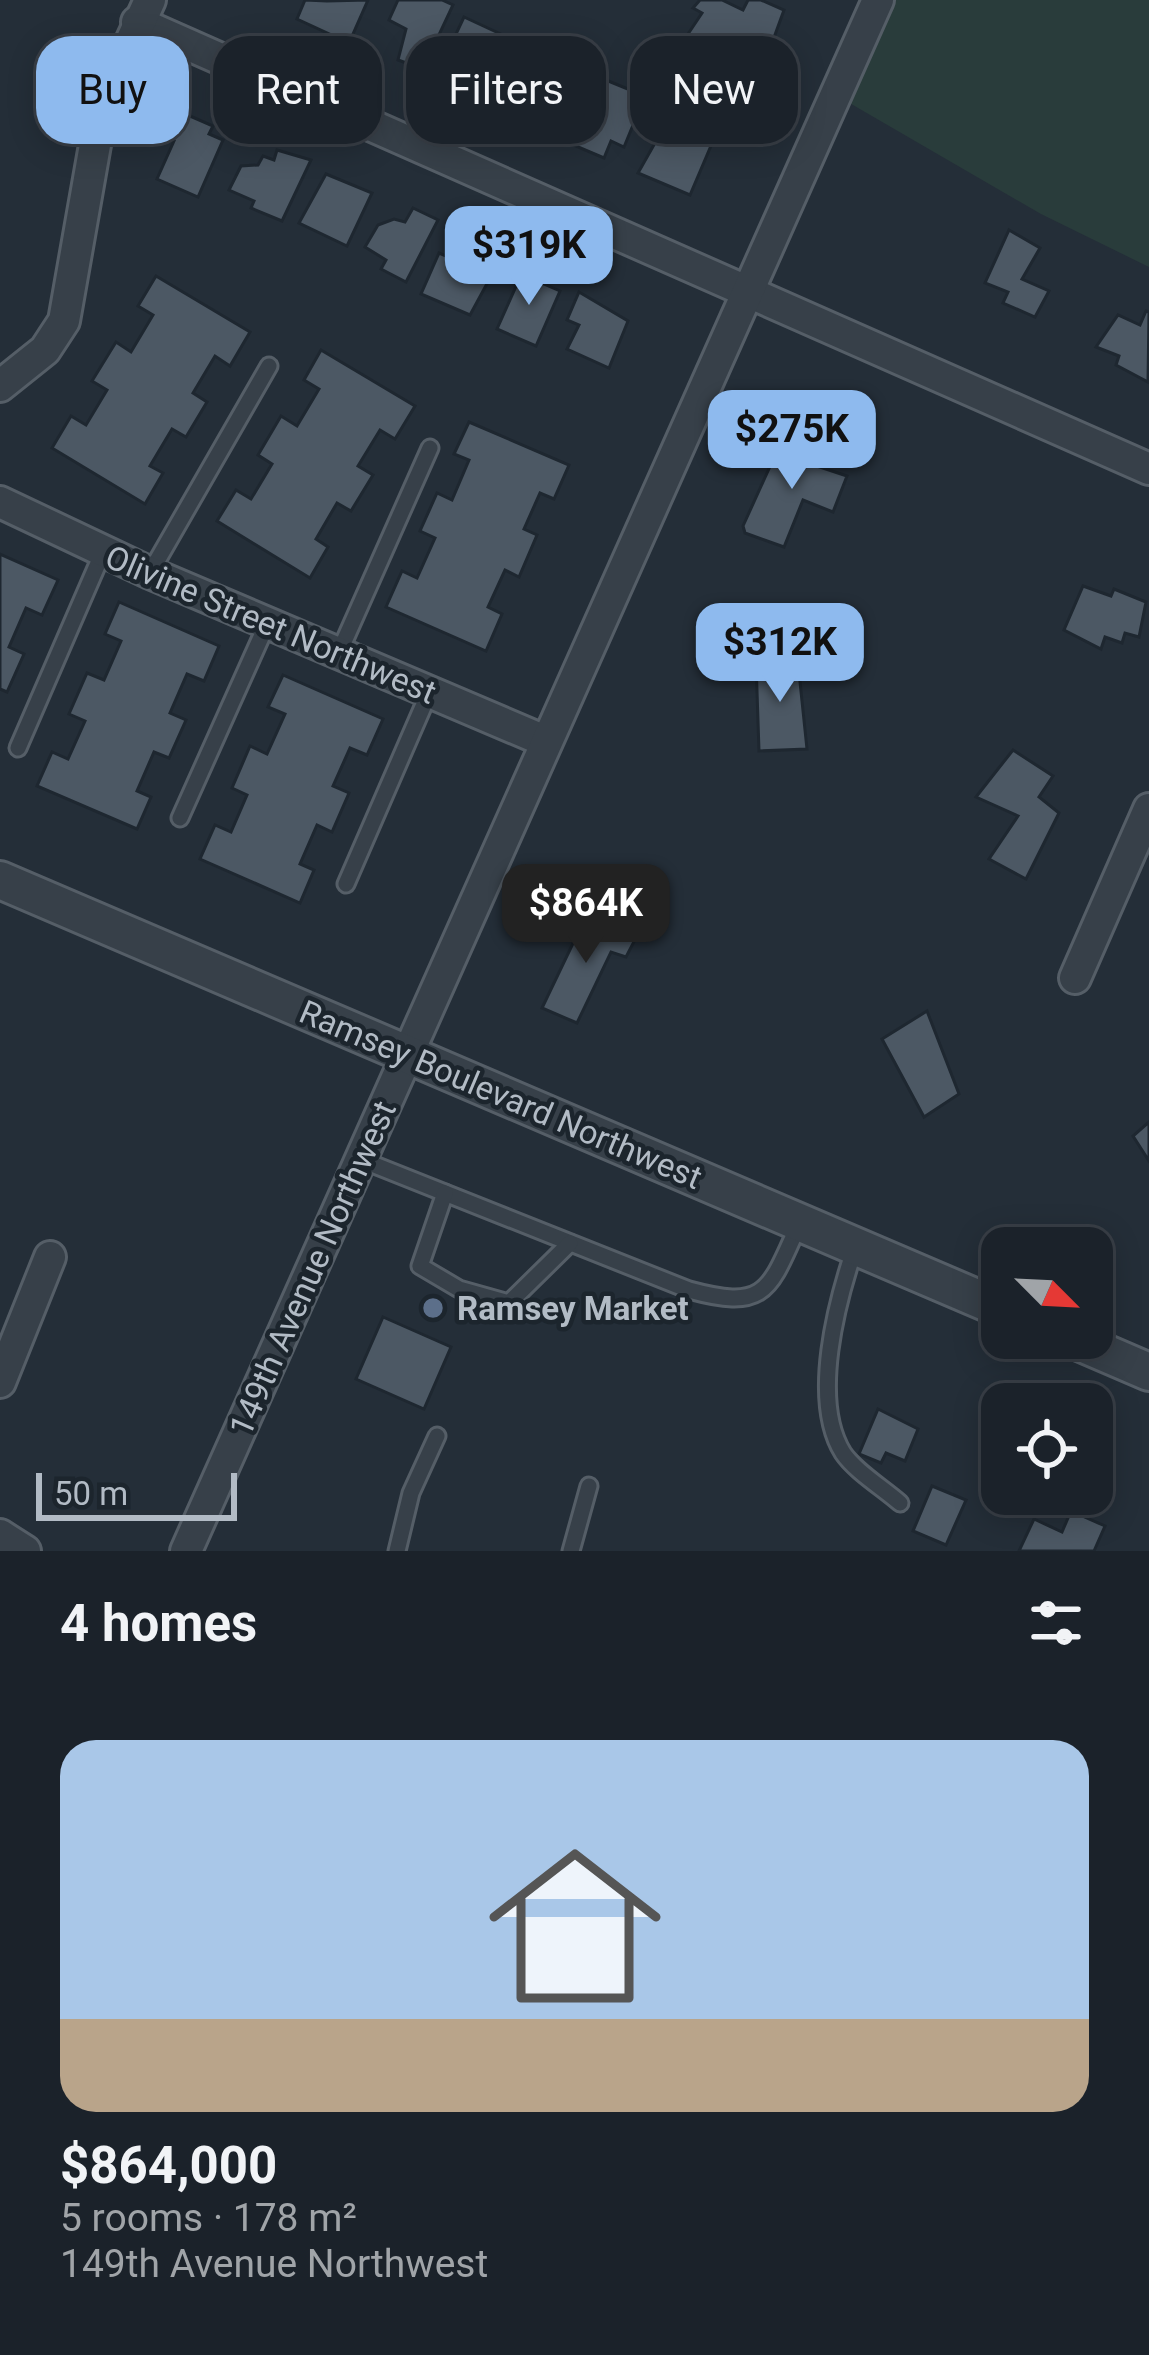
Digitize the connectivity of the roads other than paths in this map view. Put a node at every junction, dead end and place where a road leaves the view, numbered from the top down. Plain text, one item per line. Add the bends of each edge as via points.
1 (878, 0) edge
2 (144, 11) edge
3 (746, 292) junction
4 (269, 366) dead end
5 (11, 379) edge
6 (430, 448) dead end
7 (1149, 469) edge
8 (0, 502) edge
9 (103, 552) junction
10 (150, 573) junction
11 (267, 624) junction
12 (338, 655) junction
13 (429, 693) junction
14 (545, 741) junction
15 (18, 748) dead end
16 (1149, 809) edge
17 (180, 818) dead end
18 (0, 880) edge
19 (346, 884) dead end
20 (1075, 978) dead end
21 (405, 1053) junction
22 (362, 1160) junction
23 (445, 1192) junction
24 (800, 1221) junction
25 (570, 1243) junction
26 (856, 1246) junction
27 (50, 1257) dead end
28 (981, 1300) edge
29 (1113, 1357) edge
30 (1149, 1372) edge
31 (0, 1382) edge
32 (436, 1436) dead end
33 (589, 1486) dead end
34 (900, 1503) dead end
35 (0, 1535) edge
36 (25, 1551) edge
37 (186, 1551) edge
38 (397, 1551) edge
39 (571, 1551) edge

1 - 3 street, 149th Avenue Northwest
2 - 3 street
2 - 5 street via 102,105 68,308 45,350
3 - 7 street
3 - 14 street, 149th Avenue Northwest
4 - 10 lane
6 - 12 lane
8 - 9 street, Olivine Street Northwest
9 - 10 street, Olivine Street Northwest
9 - 15 lane
10 - 11 street, Olivine Street Northwest
11 - 12 street, Olivine Street Northwest
11 - 17 lane
12 - 13 street, Olivine Street Northwest
13 - 14 street, Olivine Street Northwest
13 - 19 lane
14 - 21 street, 149th Avenue Northwest
16 - 20 street
18 - 21 street, Ramsey Boulevard Northwest
21 - 22 street, 149th Avenue Northwest
21 - 24 street, Ramsey Boulevard Northwest
22 - 23 lane
22 - 37 street, 149th Avenue Northwest
23 - 25 lane
23 - 25 lane via 420,1266 459,1289 509,1303
24 - 25 lane via 776,1276 734,1302
24 - 26 street, Ramsey Boulevard Northwest
26 - 28 street, Ramsey Boulevard Northwest
26 - 34 lane via 833,1315 835,1429 843,1454
27 - 31 street
29 - 30 street
32 - 38 lane
33 - 39 lane
35 - 36 street

